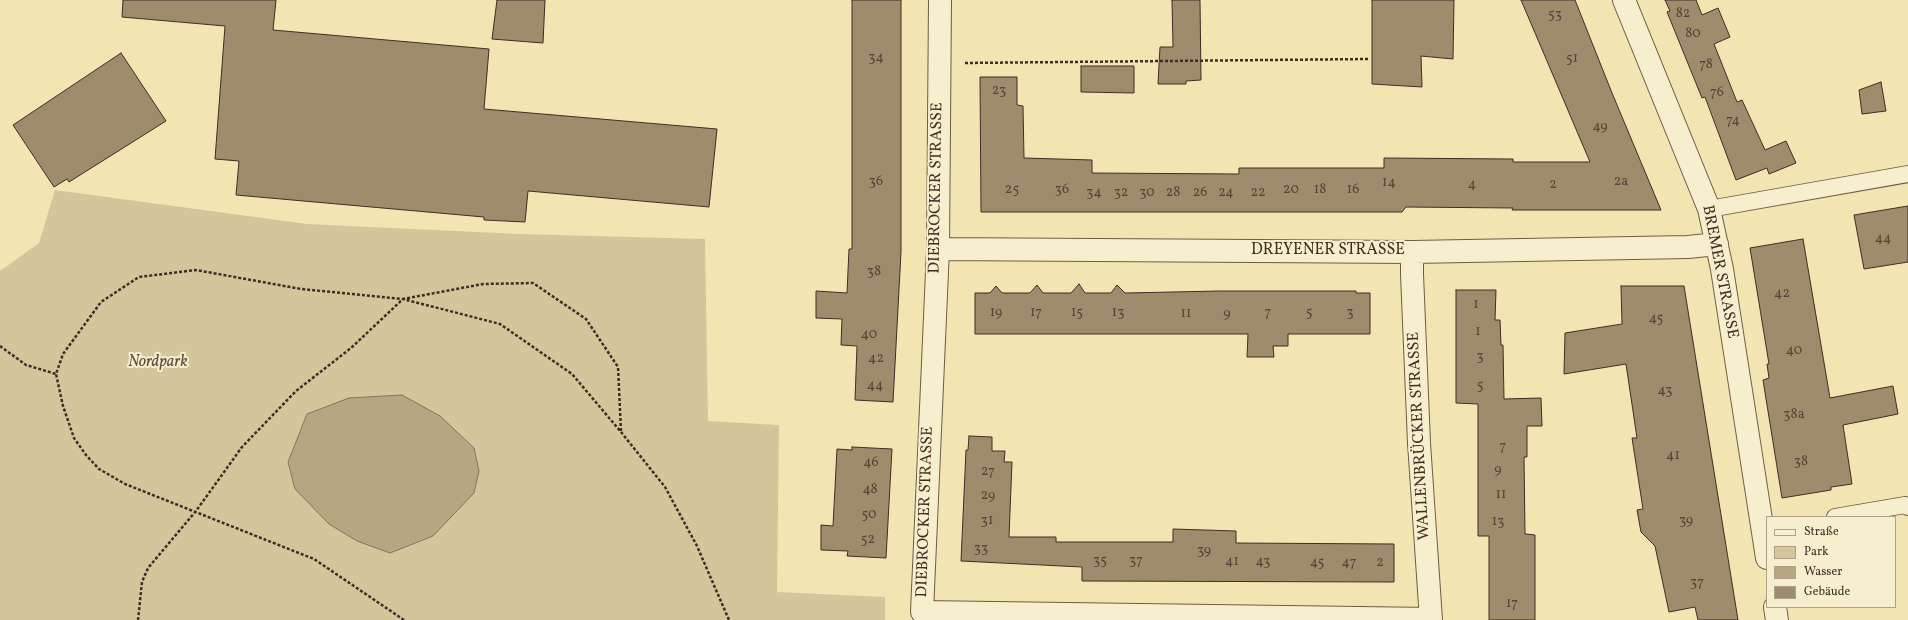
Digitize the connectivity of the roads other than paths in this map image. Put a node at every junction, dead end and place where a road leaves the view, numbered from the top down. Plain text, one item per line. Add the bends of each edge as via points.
1 (940, 0) edge
2 (1624, 0) edge
3 (1908, 174) edge
4 (1709, 209) junction
5 (1717, 244) junction
6 (938, 249) junction
7 (1412, 252) junction
8 (1908, 507) edge
9 (1841, 516) edge
10 (1765, 529) edge
11 (1766, 544) edge
12 (1775, 608) edge
13 (1431, 620) edge
14 (1777, 620) edge

1 - 6 street, DIEBROCKER STRASSE
2 - 4 street, BREMER STRASSE
3 - 4 lane
4 - 5 street, BREMER STRASSE
5 - 7 street, DREYENER STRASSE via 1688,247
5 - 10 street, BREMER STRASSE
6 - 7 street, DREYENER STRASSE
6 - 13 street, DIEBROCKER STRASSE via 922,612
7 - 13 street, WALLENBRÜCKER STRASSE via 1419,436
8 - 9 lane via 1905,505
10 - 11 street, BREMER STRASSE
12 - 14 street

